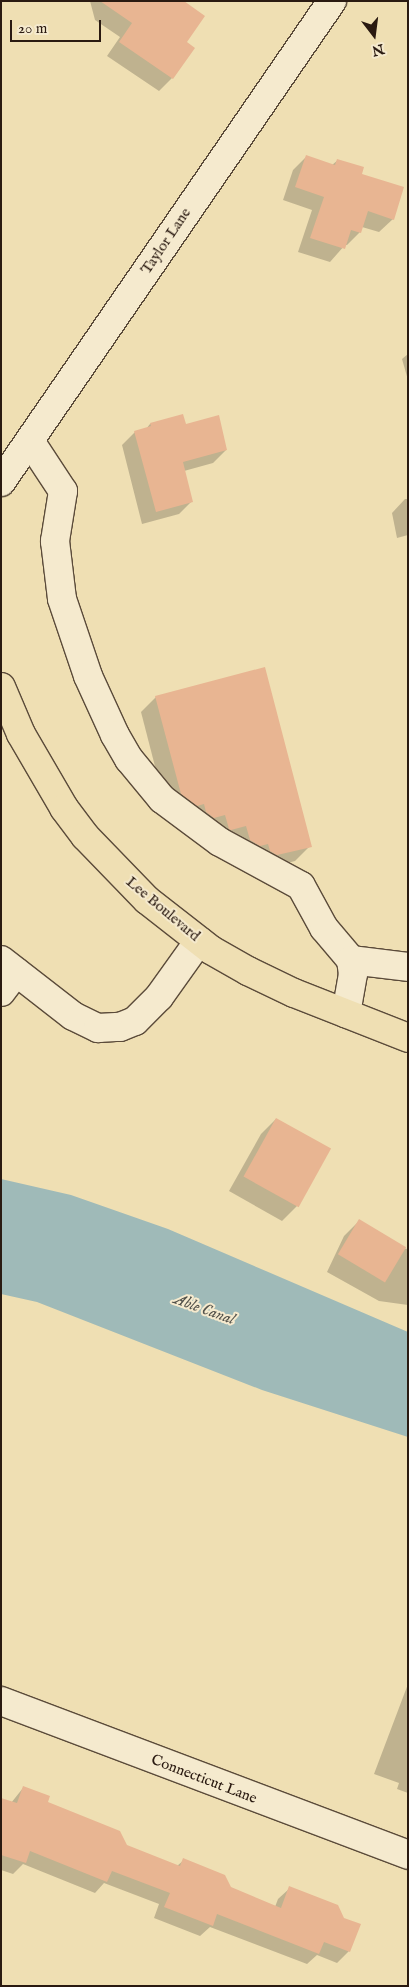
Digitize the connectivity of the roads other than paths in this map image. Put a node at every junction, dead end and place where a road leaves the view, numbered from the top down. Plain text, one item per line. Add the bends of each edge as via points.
1 (332, 1) edge
2 (30, 441) junction
3 (1, 482) edge
4 (1, 687) edge
5 (199, 941) junction
6 (351, 960) junction
7 (408, 967) edge
8 (6, 975) edge
9 (346, 1013) junction
10 (408, 1038) edge
11 (1, 1701) edge
12 (408, 1855) edge

1 - 2 street, Taylor Lane
2 - 3 street, Taylor Lane
2 - 6 street via 63,491 55,541 62,599 88,676 129,759 162,799 220,842 301,886 324,928
4 - 5 main road, Lee Boulevard via 42,774 85,836 147,900
5 - 8 street via 159,996 135,1021 120,1027 98,1028
5 - 9 main road, Lee Boulevard via 248,971
6 - 7 street
6 - 9 street via 353,974
9 - 10 main road, Lee Boulevard
11 - 12 street, Connecticut Lane

